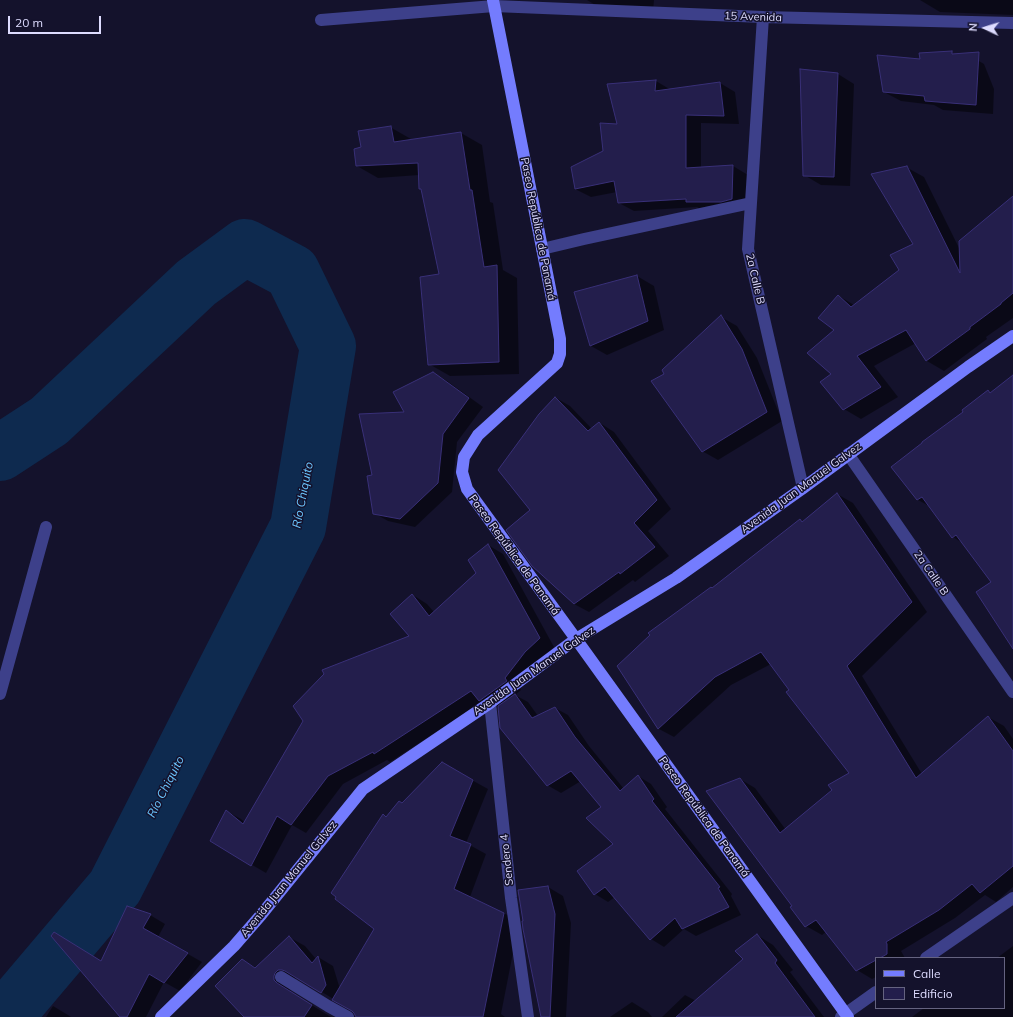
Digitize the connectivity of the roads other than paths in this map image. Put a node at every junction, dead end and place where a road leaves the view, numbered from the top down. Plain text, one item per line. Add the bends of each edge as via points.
1 (493, 3) edge
2 (762, 18) junction
3 (321, 20) dead end
4 (1013, 23) edge
5 (751, 203) junction
6 (542, 249) junction
7 (1013, 336) edge
8 (848, 454) junction
9 (803, 488) junction
10 (46, 527) dead end
11 (576, 639) junction
12 (1013, 692) edge
13 (0, 694) edge
14 (490, 703) junction
15 (1013, 898) edge
16 (927, 957) edge
17 (281, 977) dead end
18 (875, 993) edge
19 (844, 1016) edge
20 (160, 1017) edge
21 (348, 1017) edge
22 (528, 1017) edge

1 - 2 street, 15 Avenida
1 - 3 street, 15 Avenida
1 - 6 street, Paseo República de Panamá
2 - 4 street, 15 Avenida
2 - 5 street, 2a Calle B
5 - 6 street
5 - 9 street, 2a Calle B via 748,250
6 - 11 street, Paseo República de Panamá via 560,339 557,363 478,436 464,457 462,472 467,489
7 - 8 street, Avenida Juan Manuel Galvez
8 - 9 street, Avenida Juan Manuel Galvez
8 - 12 street, 2a Calle B
9 - 11 street, Avenida Juan Manuel Galvez via 676,578
10 - 13 street
11 - 14 street, Avenida Juan Manuel Galvez
11 - 19 street, Paseo República de Panamá
14 - 20 street, Avenida Juan Manuel Galvez via 363,789 234,946
14 - 22 street, Sendero 4 via 511,898
15 - 16 street
17 - 21 street
18 - 19 street

